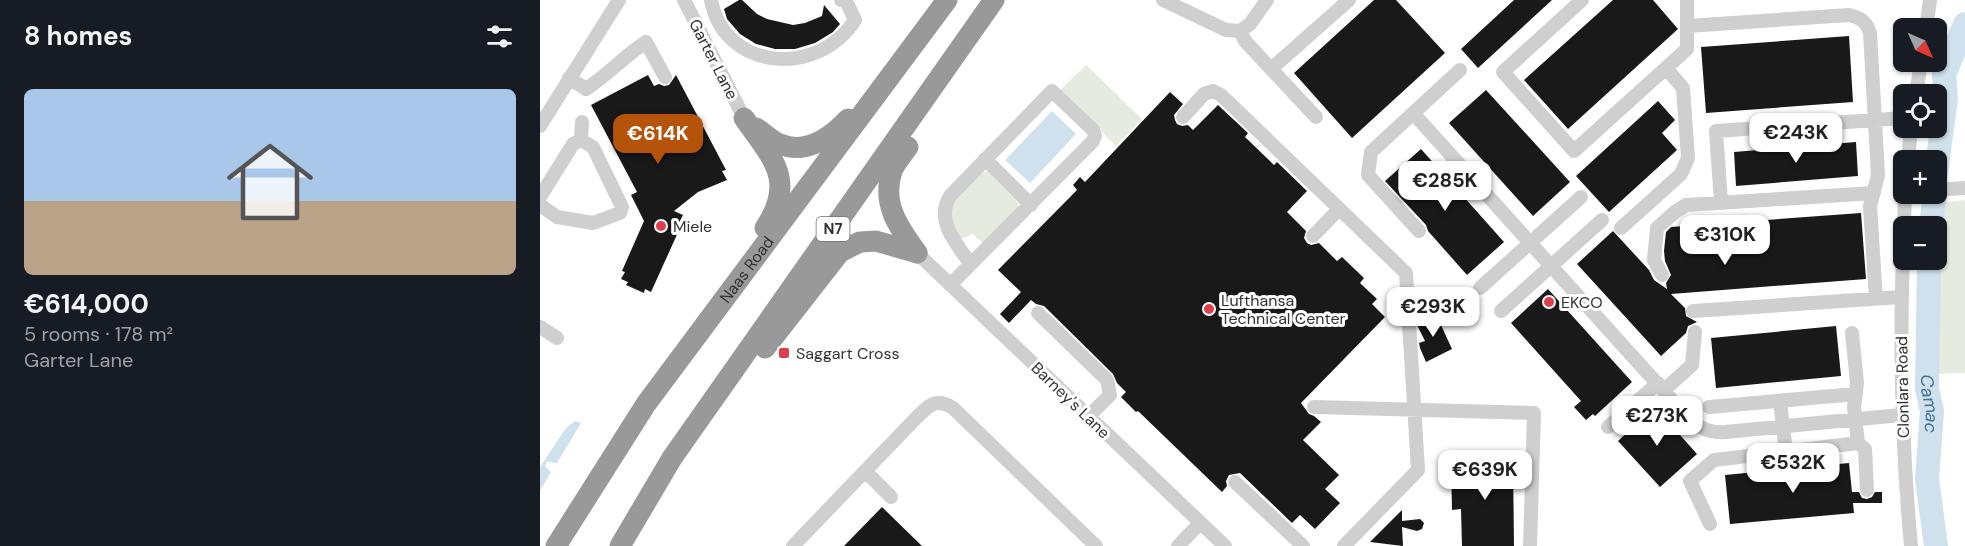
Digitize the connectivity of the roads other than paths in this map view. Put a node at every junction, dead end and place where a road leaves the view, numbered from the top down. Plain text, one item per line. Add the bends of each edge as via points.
1 (619, 0) edge
2 (684, 0) edge
3 (711, 0) edge
4 (841, 0) edge
5 (947, 0) edge
6 (994, 0) edge
7 (1010, 0) edge
8 (1163, 0) edge
9 (1267, 0) edge
10 (1582, 0) edge
11 (1688, 0) edge
12 (1930, 0) edge
13 (1352, 3) edge
14 (1927, 18) edge
15 (1688, 26) junction
16 (1240, 31) junction
17 (914, 44) junction
18 (1665, 68) junction
19 (1271, 69) junction
20 (1460, 70) dead end
21 (665, 77) dead end
22 (569, 78) junction
23 (1413, 113) junction
24 (1183, 117) dead end
25 (1316, 117) dead end
26 (744, 118) junction
27 (1893, 119) edge
28 (1875, 120) junction
29 (582, 122) dead end
30 (540, 126) edge
31 (580, 140) junction
32 (985, 159) junction
33 (1965, 188) edge
34 (1947, 189) edge
35 (1874, 193) junction
36 (540, 197) edge
37 (1581, 197) dead end
38 (1721, 202) junction
39 (540, 205) edge
40 (1031, 205) junction
41 (1339, 209) junction
42 (1602, 220) dead end
43 (1621, 228) dead end
44 (1419, 231) dead end
45 (1313, 236) dead end
46 (1531, 243) junction
47 (917, 253) junction
48 (971, 264) junction
49 (1551, 265) junction
50 (1902, 270) edge
51 (1662, 275) dead end
52 (950, 285) junction
53 (1480, 288) dead end
54 (1900, 297) junction
55 (1876, 299) junction
56 (1501, 311) dead end
57 (1693, 311) dead end
58 (1038, 313) dead end
59 (708, 320) junction
60 (540, 327) edge
61 (1695, 332) dead end
62 (1852, 333) dead end
63 (557, 338) dead end
64 (1661, 386) junction
65 (1856, 394) junction
66 (1780, 401) junction
67 (1314, 407) dead end
68 (1415, 410) junction
69 (1901, 415) junction
70 (1088, 417) junction
71 (1856, 419) junction
72 (1783, 426) junction
73 (1608, 427) dead end
74 (1719, 432) junction
75 (1858, 443) junction
76 (1786, 452) junction
77 (672, 458) junction
78 (1714, 460) junction
79 (865, 471) junction
80 (1235, 482) dead end
81 (1867, 490) dead end
82 (891, 497) dead end
83 (1200, 523) junction
84 (1710, 524) dead end
85 (556, 546) edge
86 (620, 546) edge
87 (793, 546) edge
88 (1096, 546) edge
89 (1178, 546) edge
90 (1225, 546) edge
91 (1303, 546) edge
92 (1344, 546) edge
93 (1530, 546) edge
94 (1911, 546) edge

1 - 22 street
2 - 26 street, Garter Lane
3 - 4 street via 713,14 736,42 758,56 781,60 823,51 846,34 855,20 846,1
5 - 17 highway, Naas Road
6 - 77 highway, N7
7 - 47 highway via 892,170 889,190 894,218
8 - 16 street via 1226,30
9 - 16 street
10 - 18 street via 1503,72 1574,151
11 - 15 street
12 - 14 street
13 - 19 street
15 - 18 street via 1688,49
15 - 28 street via 1859,17 1867,23 1870,33
16 - 19 street
17 - 26 highway via 839,129 815,145 800,148 780,144
17 - 59 highway, Naas Road
18 - 43 street via 1683,88 1688,158 1681,174
19 - 25 street
20 - 23 street
21 - 22 street via 646,42 586,90
22 - 30 street
23 - 44 street via 1371,152 1368,175
23 - 46 street
24 - 41 street via 1204,94 1212,91 1221,95
26 - 59 highway via 776,163 781,186 775,213 730,279
27 - 28 street
28 - 35 street via 1878,175
28 - 38 street via 1716,131
29 - 31 street
31 - 36 street via 573,144
31 - 39 street via 593,147 622,207 620,213 593,223 557,217
32 - 40 street
32 - 40 street via 1052,91 1093,130 1093,141
32 - 48 street via 950,196 943,214
33 - 34 street
35 - 38 street
35 - 55 street via 1870,206
37 - 46 street
38 - 51 street via 1686,204 1657,228 1654,260
40 - 48 street
41 - 45 street
41 - 68 street via 1406,273
42 - 49 street
46 - 49 street
46 - 53 street
47 - 52 street, Barney's Lane
47 - 77 highway, N7 via 876,241 860,242 840,252
48 - 52 street
49 - 56 street
49 - 64 street
50 - 54 street, Clonlara Road
52 - 70 street, Barney's Lane
54 - 55 street
54 - 69 street, Clonlara Road
55 - 57 street
58 - 70 street via 1107,380 1110,395
59 - 85 highway, Naas Road via 646,404
60 - 63 street
61 - 64 street via 1692,365
62 - 65 street
64 - 73 street
64 - 74 street via 1690,420 1704,430
65 - 66 street
65 - 71 street
66 - 72 street
66 - 74 street via 1715,407
67 - 68 street
68 - 92 street via 1418,470
68 - 93 street via 1534,413
69 - 71 street
69 - 94 street, Clonlara Road
70 - 83 street, Barney's Lane
71 - 72 street
71 - 75 street
72 - 74 street
72 - 76 street
74 - 78 street
75 - 76 street
75 - 81 street via 1865,449
76 - 78 street
77 - 86 highway, N7
78 - 84 street via 1690,481
79 - 82 street
79 - 87 street
79 - 88 street via 927,407 944,403
80 - 91 street
83 - 89 street
83 - 90 street, Barney's Lane

